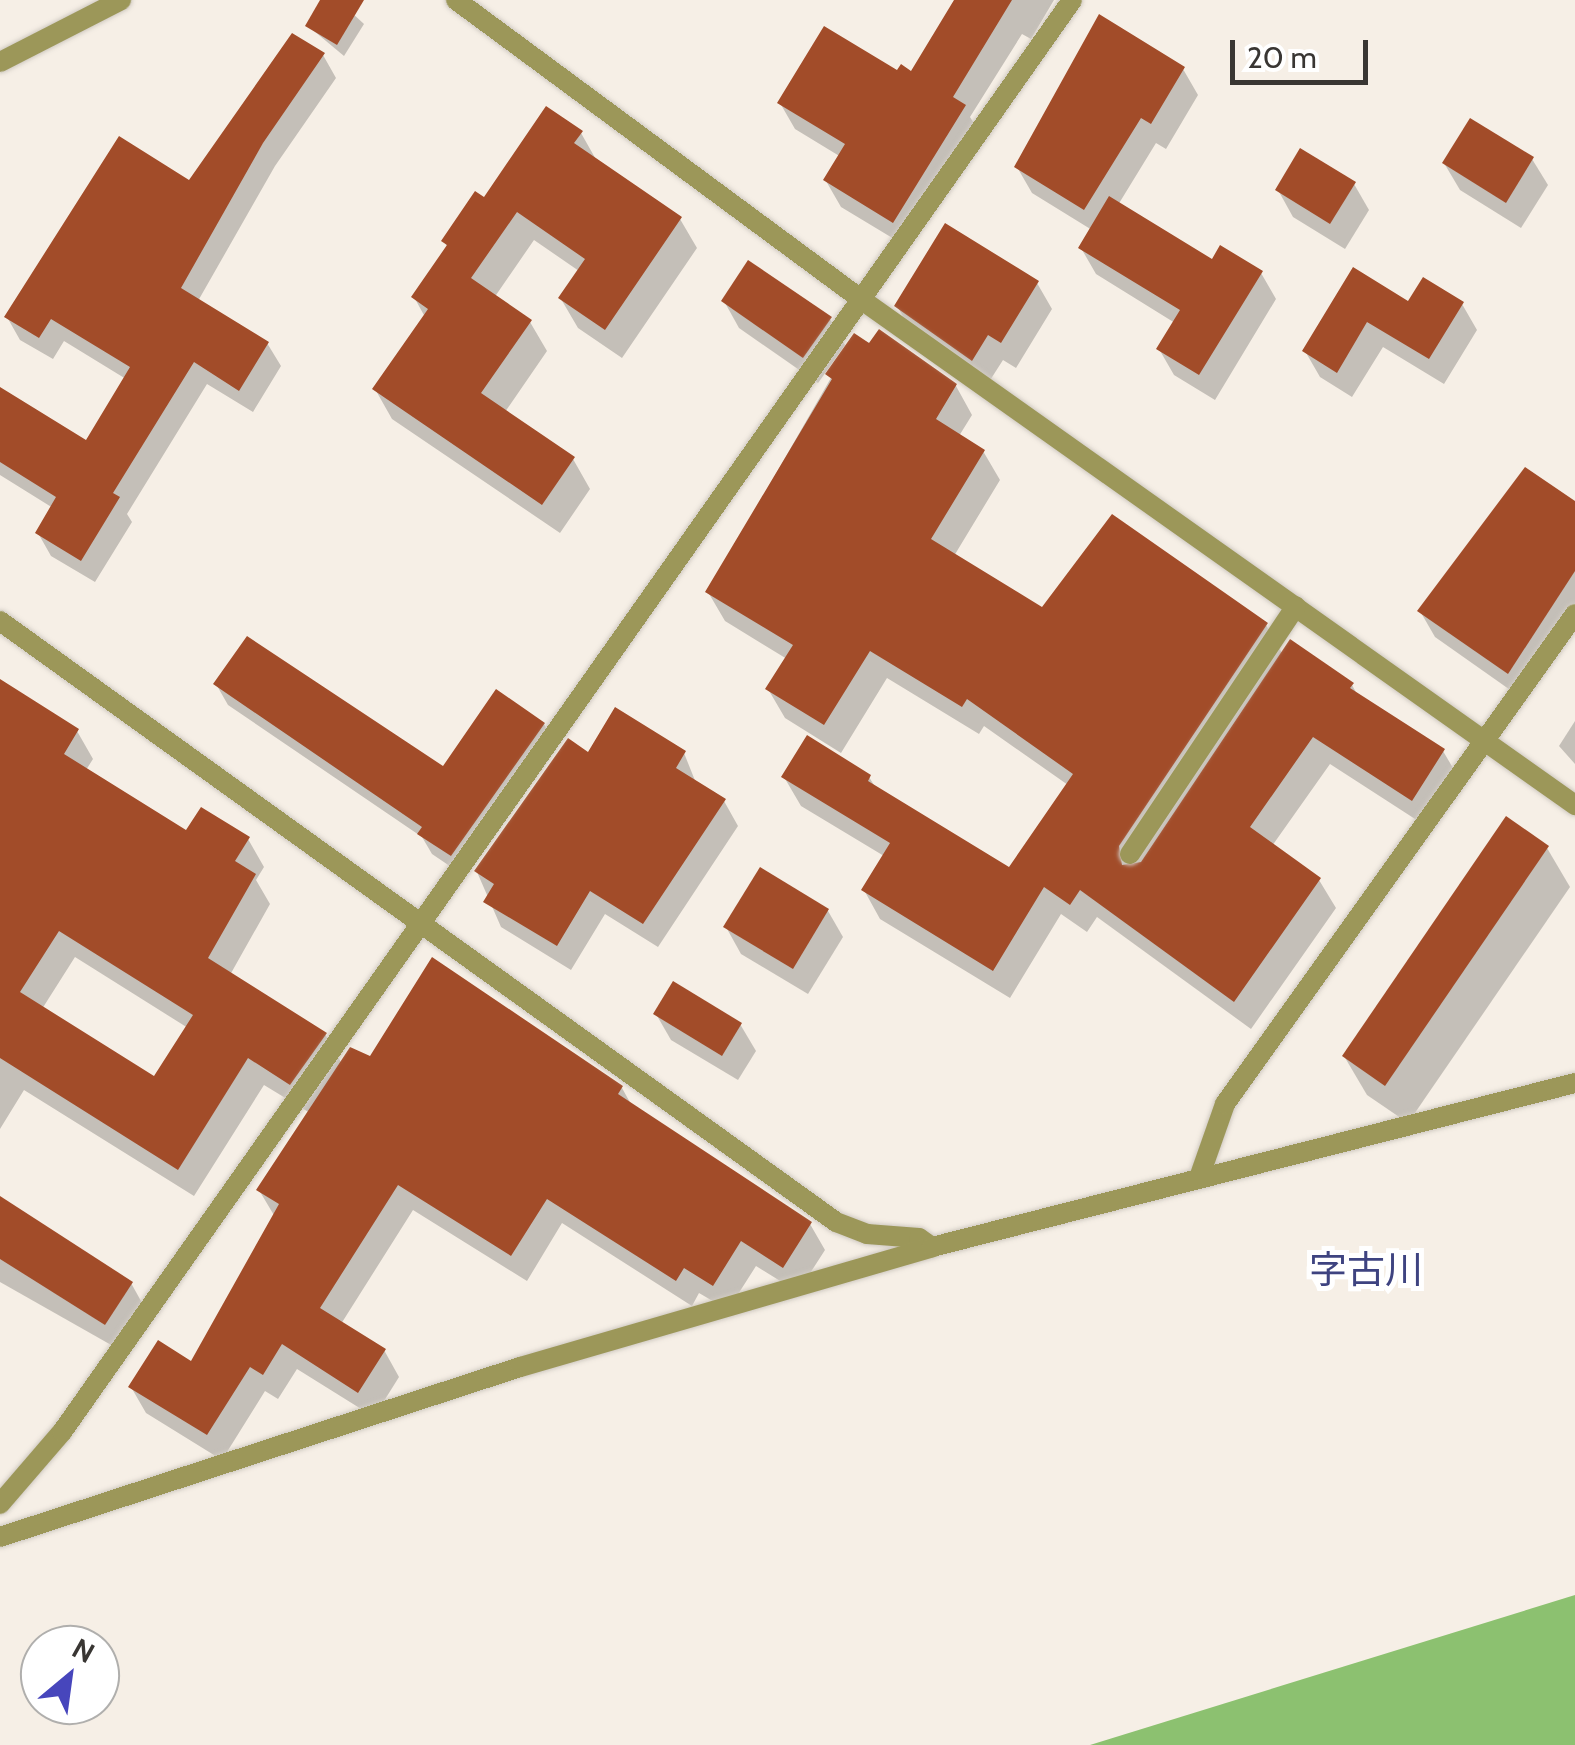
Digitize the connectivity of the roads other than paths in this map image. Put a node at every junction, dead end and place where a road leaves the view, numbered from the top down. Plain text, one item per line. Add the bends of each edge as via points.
1 (120, 0) edge
2 (456, 0) edge
3 (1072, 0) edge
4 (0, 62) edge
5 (862, 300) junction
6 (1296, 606) junction
7 (1575, 614) edge
8 (0, 621) edge
9 (1485, 742) junction
10 (1575, 805) edge
11 (1130, 854) dead end
12 (420, 920) junction
13 (1575, 1083) edge
14 (1200, 1175) junction
15 (932, 1248) junction
16 (0, 1504) edge
17 (0, 1537) edge

1 - 4 street
2 - 5 street
3 - 5 street
5 - 6 street
5 - 12 street
6 - 9 street
6 - 11 street
7 - 9 street
8 - 12 street
9 - 10 street
9 - 14 street via 1225,1104
12 - 15 street via 836,1222 866,1234 919,1238
12 - 16 street via 62,1432
13 - 14 street
14 - 15 street
15 - 17 street via 520,1367

